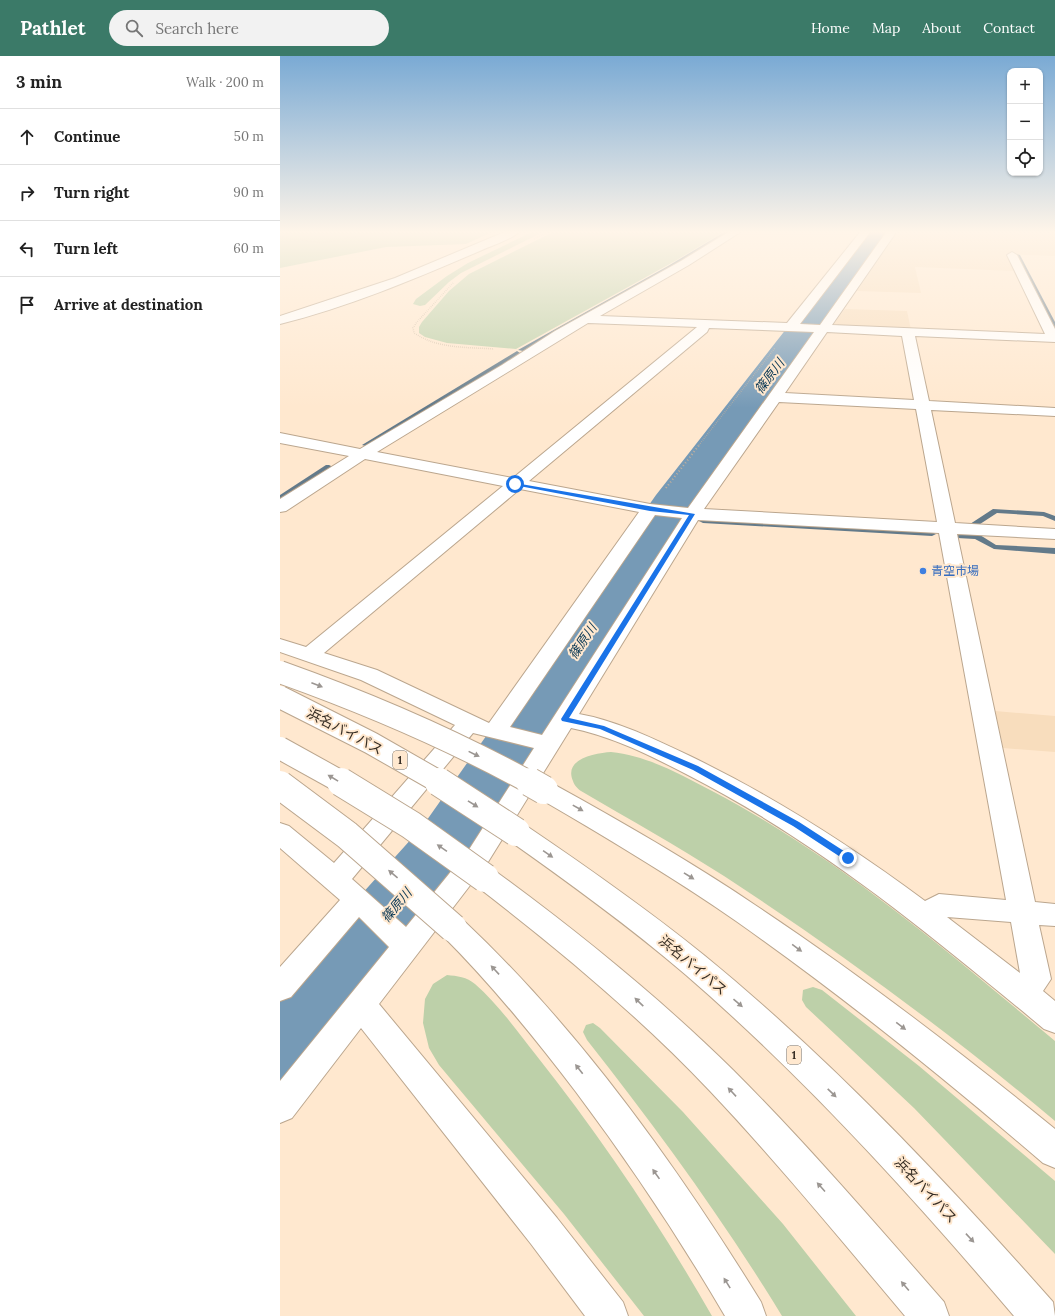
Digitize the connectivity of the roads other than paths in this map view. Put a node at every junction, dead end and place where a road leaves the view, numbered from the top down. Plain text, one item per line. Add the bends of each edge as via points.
1 (373, 290) edge
2 (638, 290) edge
3 (821, 290) edge
4 (848, 290) edge
5 (1030, 290) edge
6 (586, 319) junction
7 (280, 320) edge
8 (704, 324) junction
9 (793, 327) junction
10 (819, 328) junction
11 (908, 332) junction
12 (1054, 338) edge
13 (775, 397) junction
14 (923, 406) junction
15 (1055, 412) edge
16 (280, 438) edge
17 (361, 455) junction
18 (515, 484) junction
19 (280, 506) edge
20 (652, 509) junction
21 (687, 514) junction
22 (1055, 525) edge
23 (947, 528) junction
24 (971, 530) junction
25 (1055, 534) edge
26 (1055, 544) edge
27 (282, 648) edge
28 (309, 655) junction
29 (280, 672) edge
30 (280, 697) edge
31 (564, 719) junction
32 (470, 722) junction
33 (498, 732) junction
34 (542, 742) junction
35 (280, 748) edge
36 (280, 785) edge
37 (280, 832) edge
38 (336, 879) junction
39 (364, 904) junction
40 (1022, 912) junction
41 (1055, 915) edge
42 (926, 916) junction
43 (401, 940) junction
44 (280, 988) edge
45 (1022, 992) junction
46 (361, 1005) junction
47 (1055, 1019) edge
48 (280, 1107) edge
49 (1055, 1151) edge
50 (609, 1316) edge
51 (747, 1316) edge
52 (930, 1316) edge
53 (1039, 1316) edge

1 - 7 main road
2 - 6 main road
3 - 9 main road
4 - 10 main road
5 - 12 main road
6 - 8 main road
6 - 17 main road
8 - 9 main road
8 - 18 main road via 703,329
9 - 10 main road
10 - 11 main road
10 - 13 main road
11 - 12 main road
11 - 14 main road
13 - 14 main road
13 - 21 main road
14 - 15 main road
14 - 23 main road
16 - 17 main road
17 - 18 main road
17 - 19 main road
18 - 20 main road
18 - 28 main road
20 - 21 main road
20 - 33 main road
21 - 23 main road
21 - 31 main road
22 - 24 main road via 1016,522
23 - 24 main road
23 - 40 main road
24 - 25 main road
24 - 26 main road via 1022,543
27 - 28 main road
28 - 32 main road via 369,675
29 -> 49 main road, bridge via 355,700 465,749 644,847 779,935 934,1050
30 -> 53 main road, 浜名バイパス / 1, bridge via 358,736 516,832 590,883 678,951 774,1035 879,1139
31 - 34 main road
31 - 42 main road via 609,730 695,768 745,794 848,858
32 - 33 main road
32 - 38 main road
33 - 34 main road
34 - 43 main road via 479,855
52 -> 35 main road, bridge via 822,1189 721,1080 629,993 485,878 387,811
51 -> 36 main road, bridge via 671,1196 618,1120 519,996 472,946 406,884
37 - 38 main road
38 - 39 main road
39 - 43 main road
39 - 44 main road
40 - 41 main road
40 - 42 main road via 939,904
40 - 45 main road via 1036,980
42 - 45 main road
43 - 46 main road
45 - 47 main road
46 - 48 main road
46 - 50 main road via 544,1230

